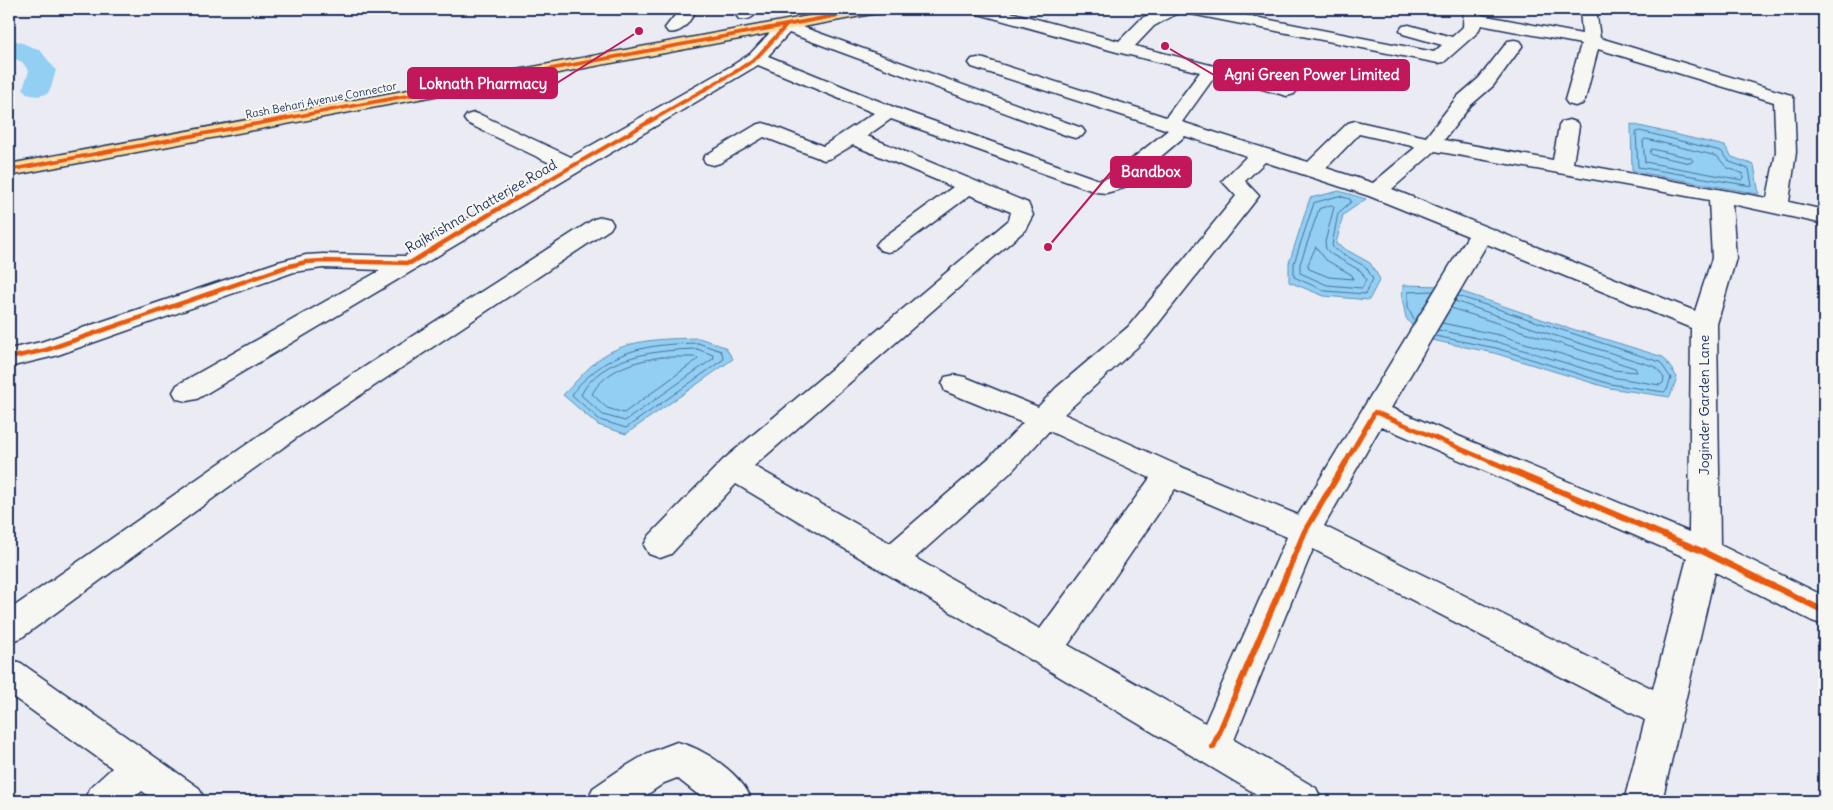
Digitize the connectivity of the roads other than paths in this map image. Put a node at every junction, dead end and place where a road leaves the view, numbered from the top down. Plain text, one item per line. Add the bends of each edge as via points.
1 (689, 9) edge
2 (872, 9) edge
3 (981, 9) edge
4 (1172, 9) edge
5 (1192, 9) edge
6 (1588, 9) edge
7 (748, 12) edge
8 (1472, 13) edge
9 (1239, 14) edge
10 (780, 15) edge
11 (674, 28) junction
12 (1410, 30) dead end
13 (1591, 41) junction
14 (1454, 42) junction
15 (1514, 45) dead end
16 (1123, 48) junction
17 (756, 58) junction
18 (978, 63) dead end
19 (1211, 69) junction
20 (1287, 90) dead end
21 (1575, 100) dead end
22 (889, 112) junction
23 (474, 119) dead end
24 (1177, 126) junction
25 (1569, 126) dead end
26 (1075, 132) dead end
27 (852, 137) junction
28 (1431, 144) junction
29 (9, 153) edge
30 (1261, 154) junction
31 (713, 160) dead end
32 (572, 166) junction
33 (1562, 167) junction
34 (9, 170) edge
35 (1312, 170) junction
36 (967, 187) junction
37 (1377, 190) junction
38 (1720, 195) junction
39 (1777, 206) junction
40 (1824, 217) edge
41 (602, 224) dead end
42 (1482, 234) junction
43 (888, 245) dead end
44 (410, 263) junction
45 (1704, 324) junction
46 (9, 358) edge
47 (956, 384) dead end
48 (187, 392) dead end
49 (1375, 412) junction
50 (1043, 420) junction
51 (733, 468) junction
52 (1169, 474) junction
53 (1305, 531) junction
54 (660, 546) dead end
55 (1704, 552) junction
56 (891, 562) junction
57 (1824, 611) edge
58 (9, 628) edge
59 (1045, 650) junction
60 (9, 674) edge
61 (1666, 714) junction
62 (1213, 747) junction
63 (141, 767) junction
64 (103, 801) edge
65 (186, 801) edge
66 (606, 801) edge
67 (733, 801) edge
68 (1304, 801) edge
69 (1643, 801) edge

1 - 11 street
2 - 10 main road, Rash Behari Avenue Connector
3 - 16 street
4 - 16 street via 1148,22
5 - 9 street
6 - 13 street
7 - 10 main road, Rash Behari Avenue Connector
7 - 11 main road, Rash Behari Avenue Connector
8 - 13 street
8 - 14 street via 1472,28
9 - 14 street via 1438,58
10 - 17 street, Rajkrishna Chatterjee Road
10 - 26 street
10 - 34 main road, Rash Behari Avenue Connector via 356,104
11 - 29 main road, Rash Behari Avenue Connector
12 - 14 street
13 - 21 street
13 - 39 street via 1784,100 1786,152
15 - 28 street
16 - 19 street
17 - 22 street
17 - 32 street, Rajkrishna Chatterjee Road
18 - 24 street
19 - 20 street
19 - 24 street
22 - 24 street via 1106,187 1116,183
22 - 27 street
23 - 32 street
24 - 30 street
25 - 33 street
27 - 31 street via 824,154 763,129
27 - 36 street
28 - 33 street
28 - 35 street via 1355,127
28 - 37 street
30 - 35 street
30 - 50 street via 1233,181 1248,196 1137,334 1066,395
32 - 44 street, Rajkrishna Chatterjee Road
33 - 38 street
35 - 37 street
36 - 43 street
36 - 51 street via 1020,208 1023,212 1017,225
37 - 42 street
38 - 39 street
38 - 45 street, Joginder Garden Lane via 1724,258
39 - 40 street
41 - 58 street via 286,431
42 - 45 street
42 - 49 street
44 - 46 street, Rajkrishna Chatterjee Road via 306,262 46,350
44 - 48 street
45 - 55 street, Joginder Garden Lane
47 - 50 street
49 - 53 street
49 - 55 street
50 - 52 street via 1054,421
50 - 56 street via 999,466
51 - 54 street
51 - 56 street
52 - 53 street
52 - 59 street
53 - 61 street
53 - 62 street
55 - 57 street
55 - 61 street, Joginder Garden Lane
56 - 59 street
59 - 62 street
60 - 63 street
61 - 69 street, Joginder Garden Lane
62 - 68 street
63 - 64 street
63 - 65 street
66 - 67 street via 663,764 678,760 690,765

